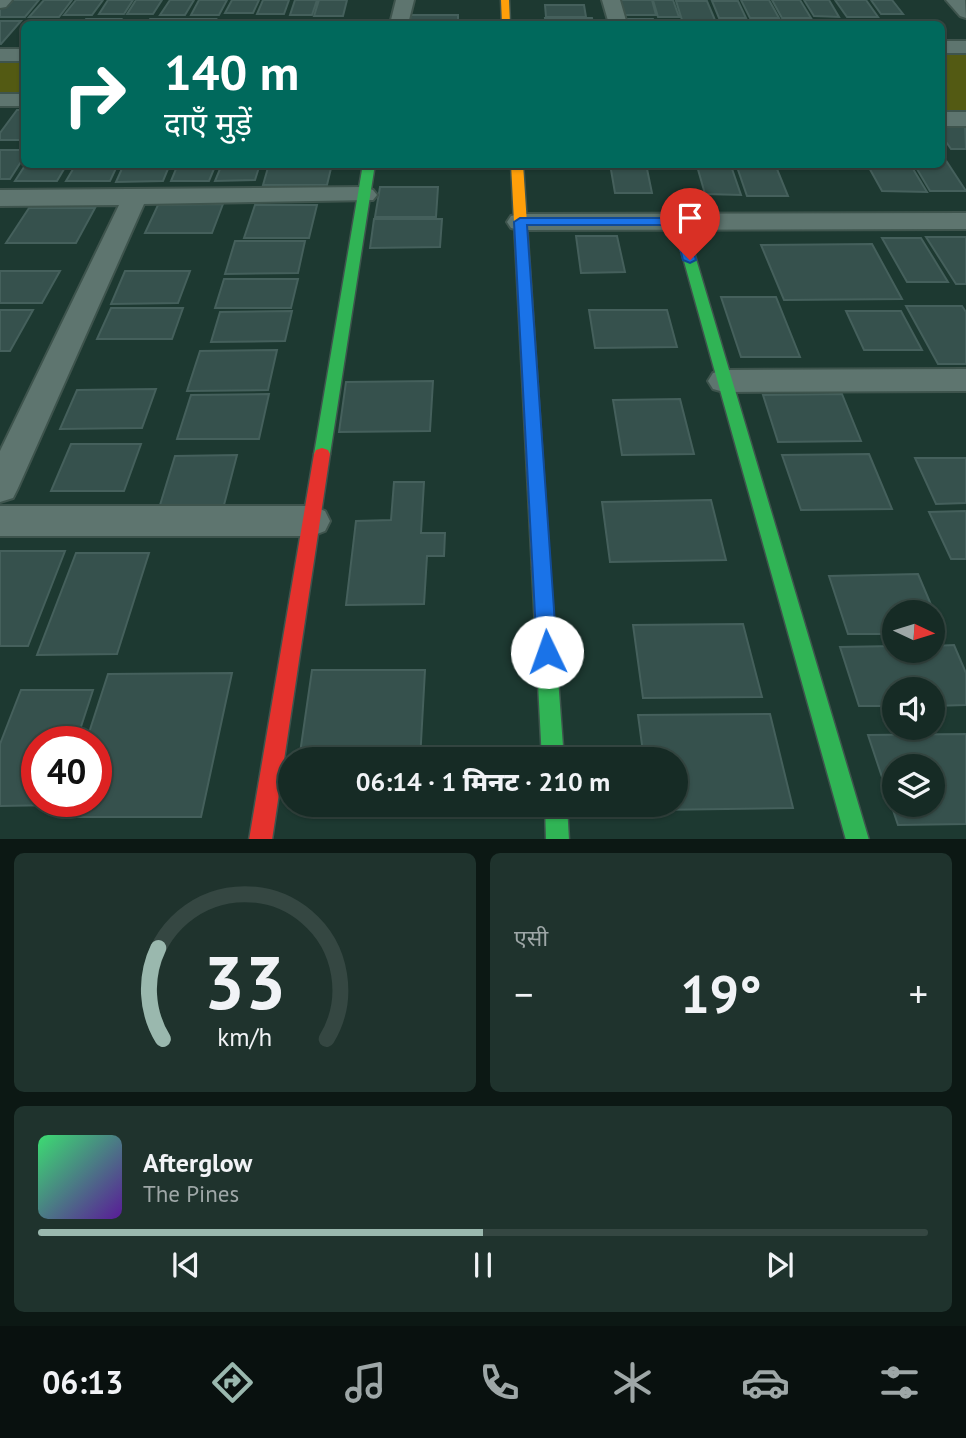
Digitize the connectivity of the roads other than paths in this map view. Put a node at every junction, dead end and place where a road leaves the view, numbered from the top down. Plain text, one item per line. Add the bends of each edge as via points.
1 (405, 0) edge
2 (505, 0) edge
3 (611, 0) edge
4 (955, 0) edge
5 (966, 12) edge
6 (400, 21) edge
7 (506, 21) edge
8 (617, 21) edge
9 (945, 47) edge
10 (966, 47) edge
11 (0, 55) edge
12 (21, 55) edge
13 (0, 100) edge
14 (21, 100) edge
15 (945, 119) edge
16 (966, 119) edge
17 (368, 168) edge
18 (517, 168) edge
19 (364, 195) junction
20 (135, 197) junction
21 (0, 198) edge
22 (966, 221) edge
23 (520, 222) junction
24 (679, 222) junction
25 (966, 380) edge
26 (724, 381) junction
27 (0, 488) edge
28 (0, 521) edge
29 (312, 521) junction
30 (552, 747) edge
31 (557, 817) edge
32 (260, 839) edge
33 (558, 839) edge
34 (859, 839) edge

1 - 6 street
2 - 7 street
3 - 8 street
4 - 5 street
9 - 10 street
11 - 12 street
13 - 14 street
15 - 16 street
17 - 19 street
18 - 23 street
19 - 20 street
19 - 29 street
20 - 21 street
20 - 27 street
22 - 24 street
23 - 24 street
23 - 30 street
24 - 26 street
25 - 26 street
26 - 34 street
28 - 29 street
29 - 32 street
31 - 33 street

